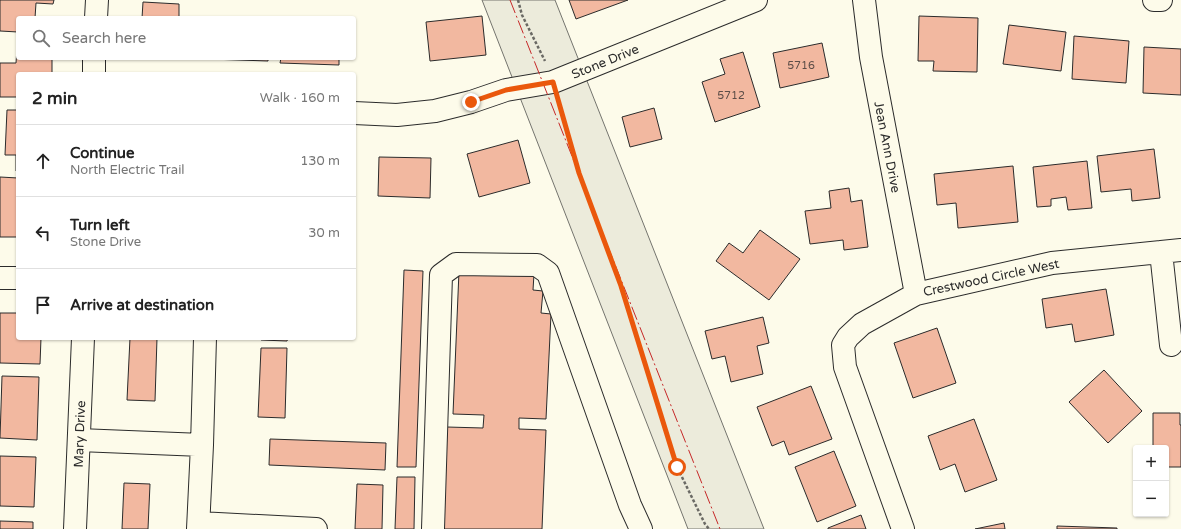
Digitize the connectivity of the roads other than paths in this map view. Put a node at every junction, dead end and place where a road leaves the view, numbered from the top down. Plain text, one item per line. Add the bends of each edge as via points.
1 (97, 0) edge
2 (756, 0) edge
3 (864, 0) edge
4 (1154, 0) edge
5 (1161, 0) edge
6 (96, 16) edge
7 (94, 60) edge
8 (94, 72) edge
9 (356, 113) edge
10 (1171, 251) edge
11 (0, 278) edge
12 (16, 278) edge
13 (916, 294) junction
14 (83, 340) edge
15 (205, 340) edge
16 (1171, 346) dead end
17 (79, 440) junction
18 (202, 445) junction
19 (198, 526) edge
20 (75, 529) edge
21 (316, 529) edge
22 (433, 529) edge
23 (640, 529) edge
24 (903, 529) edge

1 - 6 street
2 - 9 street, Stone Drive via 553,82 506,90 435,111 397,115
3 - 13 street, Jean Ann Drive via 871,57
4 - 5 street
7 - 8 street
10 - 13 street, Crestwood Circle West via 1052,263
10 - 16 street
11 - 12 street
13 - 24 street, Crestwood Circle West via 862,324 843,345 845,366
14 - 17 street, Mary Drive
15 - 18 street
17 - 18 street
17 - 20 street, Mary Drive
18 - 19 street
19 - 21 street
22 - 23 street via 441,275 456,264 537,265 548,272

